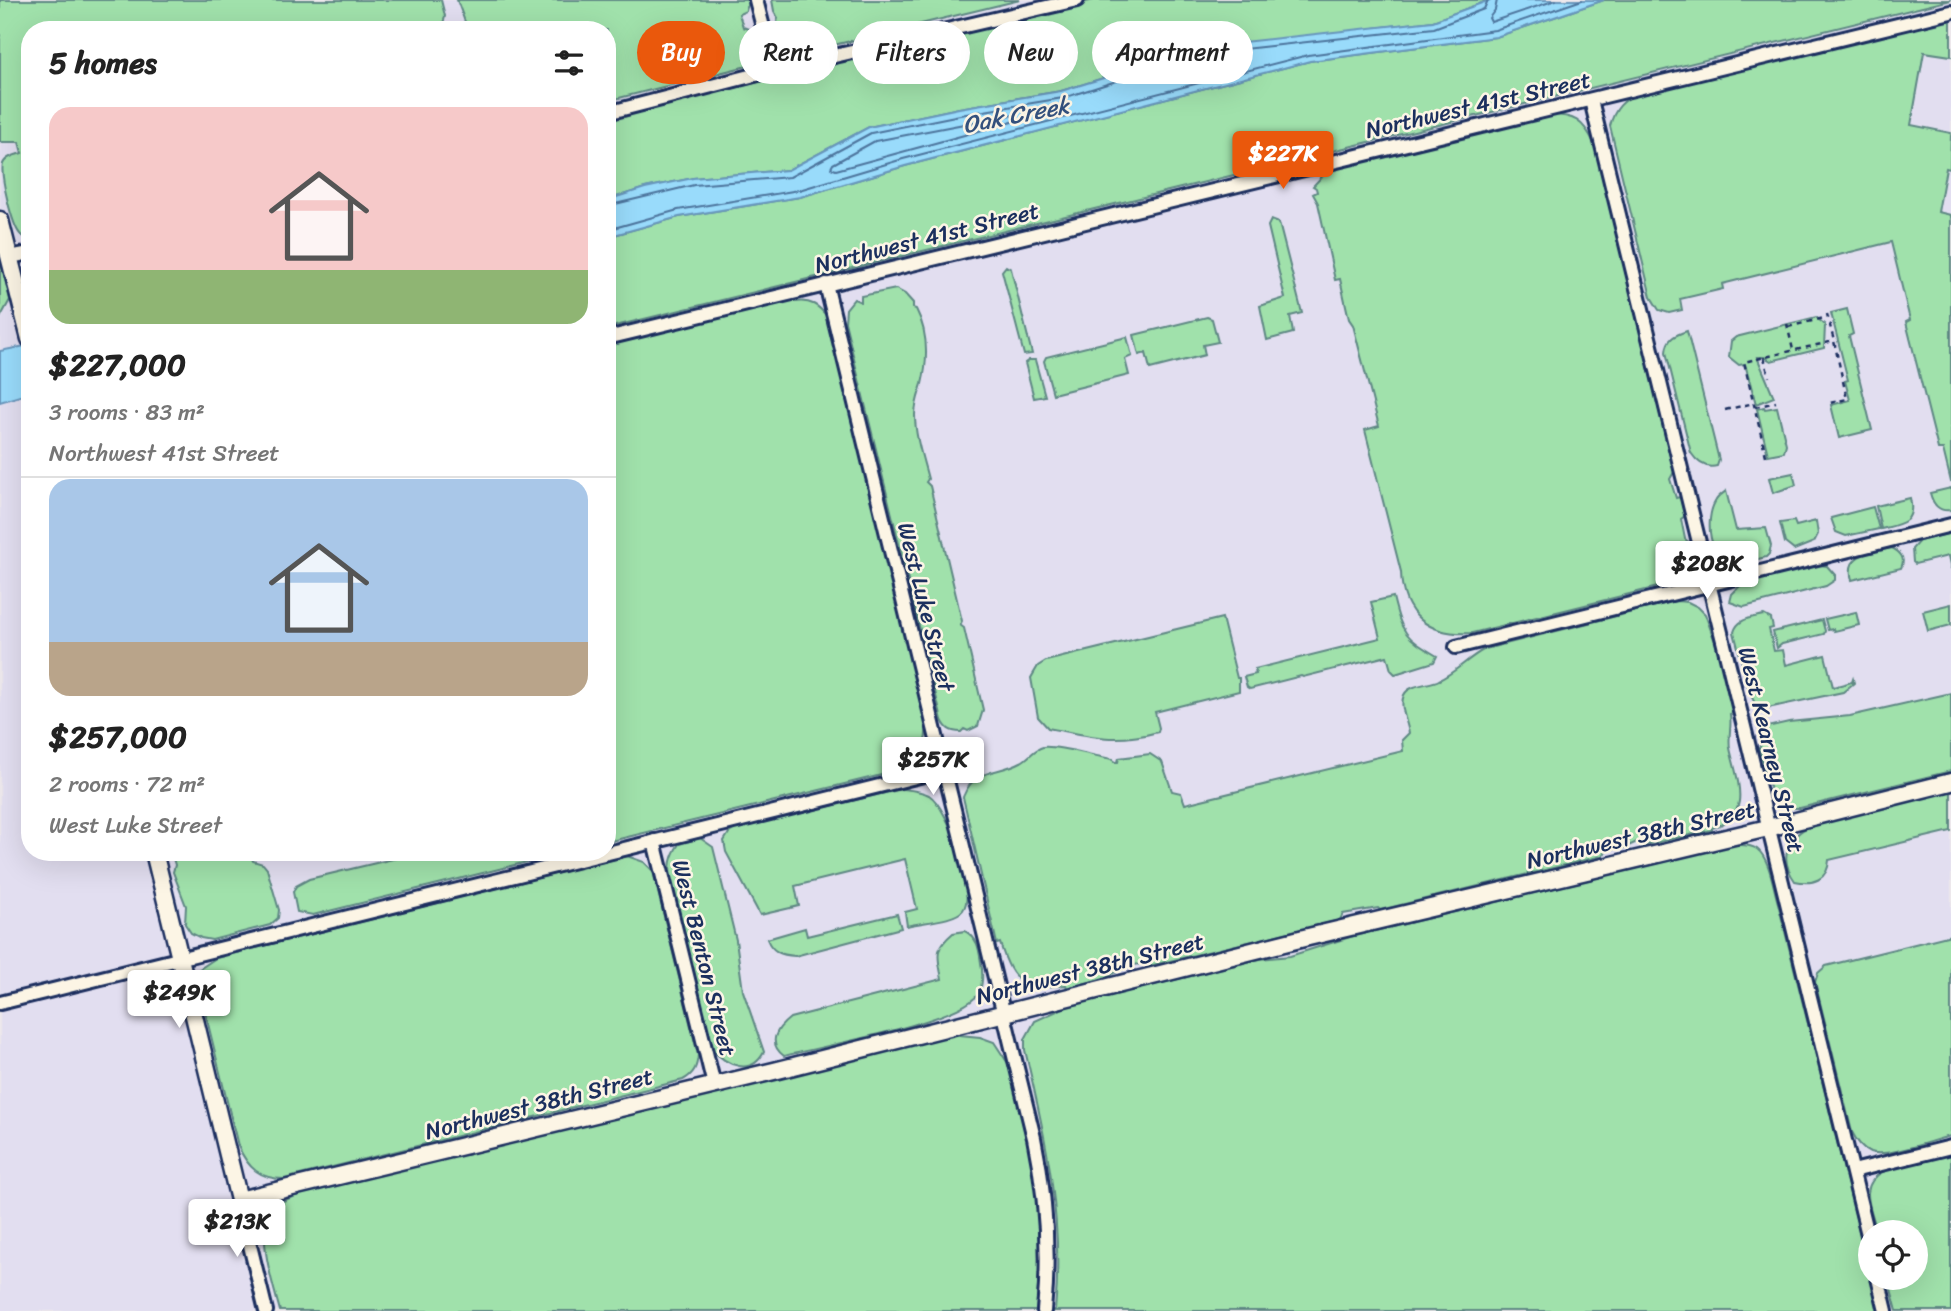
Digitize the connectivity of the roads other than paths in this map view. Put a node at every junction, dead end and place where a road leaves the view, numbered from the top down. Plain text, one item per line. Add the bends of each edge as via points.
1 (757, 0) edge
2 (1077, 0) edge
3 (1951, 12) edge
4 (762, 21) edge
5 (838, 55) edge
6 (739, 79) edge
7 (1591, 100) junction
8 (616, 111) edge
9 (0, 220) edge
10 (21, 255) edge
11 (10, 257) junction
12 (826, 284) junction
13 (21, 302) edge
14 (616, 336) edge
15 (1951, 525) edge
16 (1709, 583) junction
17 (1456, 647) dead end
18 (944, 770) junction
19 (1951, 782) edge
20 (1768, 828) junction
21 (654, 841) junction
22 (616, 850) edge
23 (156, 861) edge
24 (574, 861) edge
25 (180, 959) junction
26 (0, 1003) edge
27 (1004, 1015) junction
28 (714, 1085) junction
29 (1951, 1147) edge
30 (1853, 1171) junction
31 (239, 1200) junction
32 (1865, 1220) edge
33 (1881, 1290) edge
34 (267, 1311) edge
35 (1044, 1311) edge
36 (1886, 1311) edge

1 - 4 street
2 - 5 street
3 - 7 street, Northwest 41st Street
6 - 8 street
7 - 12 street, Northwest 41st Street
7 - 16 street, West Kearney Street
9 - 11 street
10 - 11 street
11 - 13 street
12 - 14 street, Northwest 41st Street
12 - 18 street, West Luke Street
15 - 16 street
16 - 17 street
16 - 20 street, West Kearney Street
18 - 21 street
18 - 27 street, West Luke Street
19 - 20 street, Northwest 38th Street
20 - 27 street, Northwest 38th Street
20 - 30 street, West Kearney Street
21 - 22 street
21 - 28 street, West Benton Street
23 - 25 street
24 - 25 street
25 - 26 street
25 - 31 street
27 - 28 street, Northwest 38th Street
27 - 35 street, West Luke Street via 1042,1182 1047,1247
28 - 31 street, Northwest 38th Street
29 - 30 street
30 - 32 street, West Kearney Street
31 - 34 street
33 - 36 street

